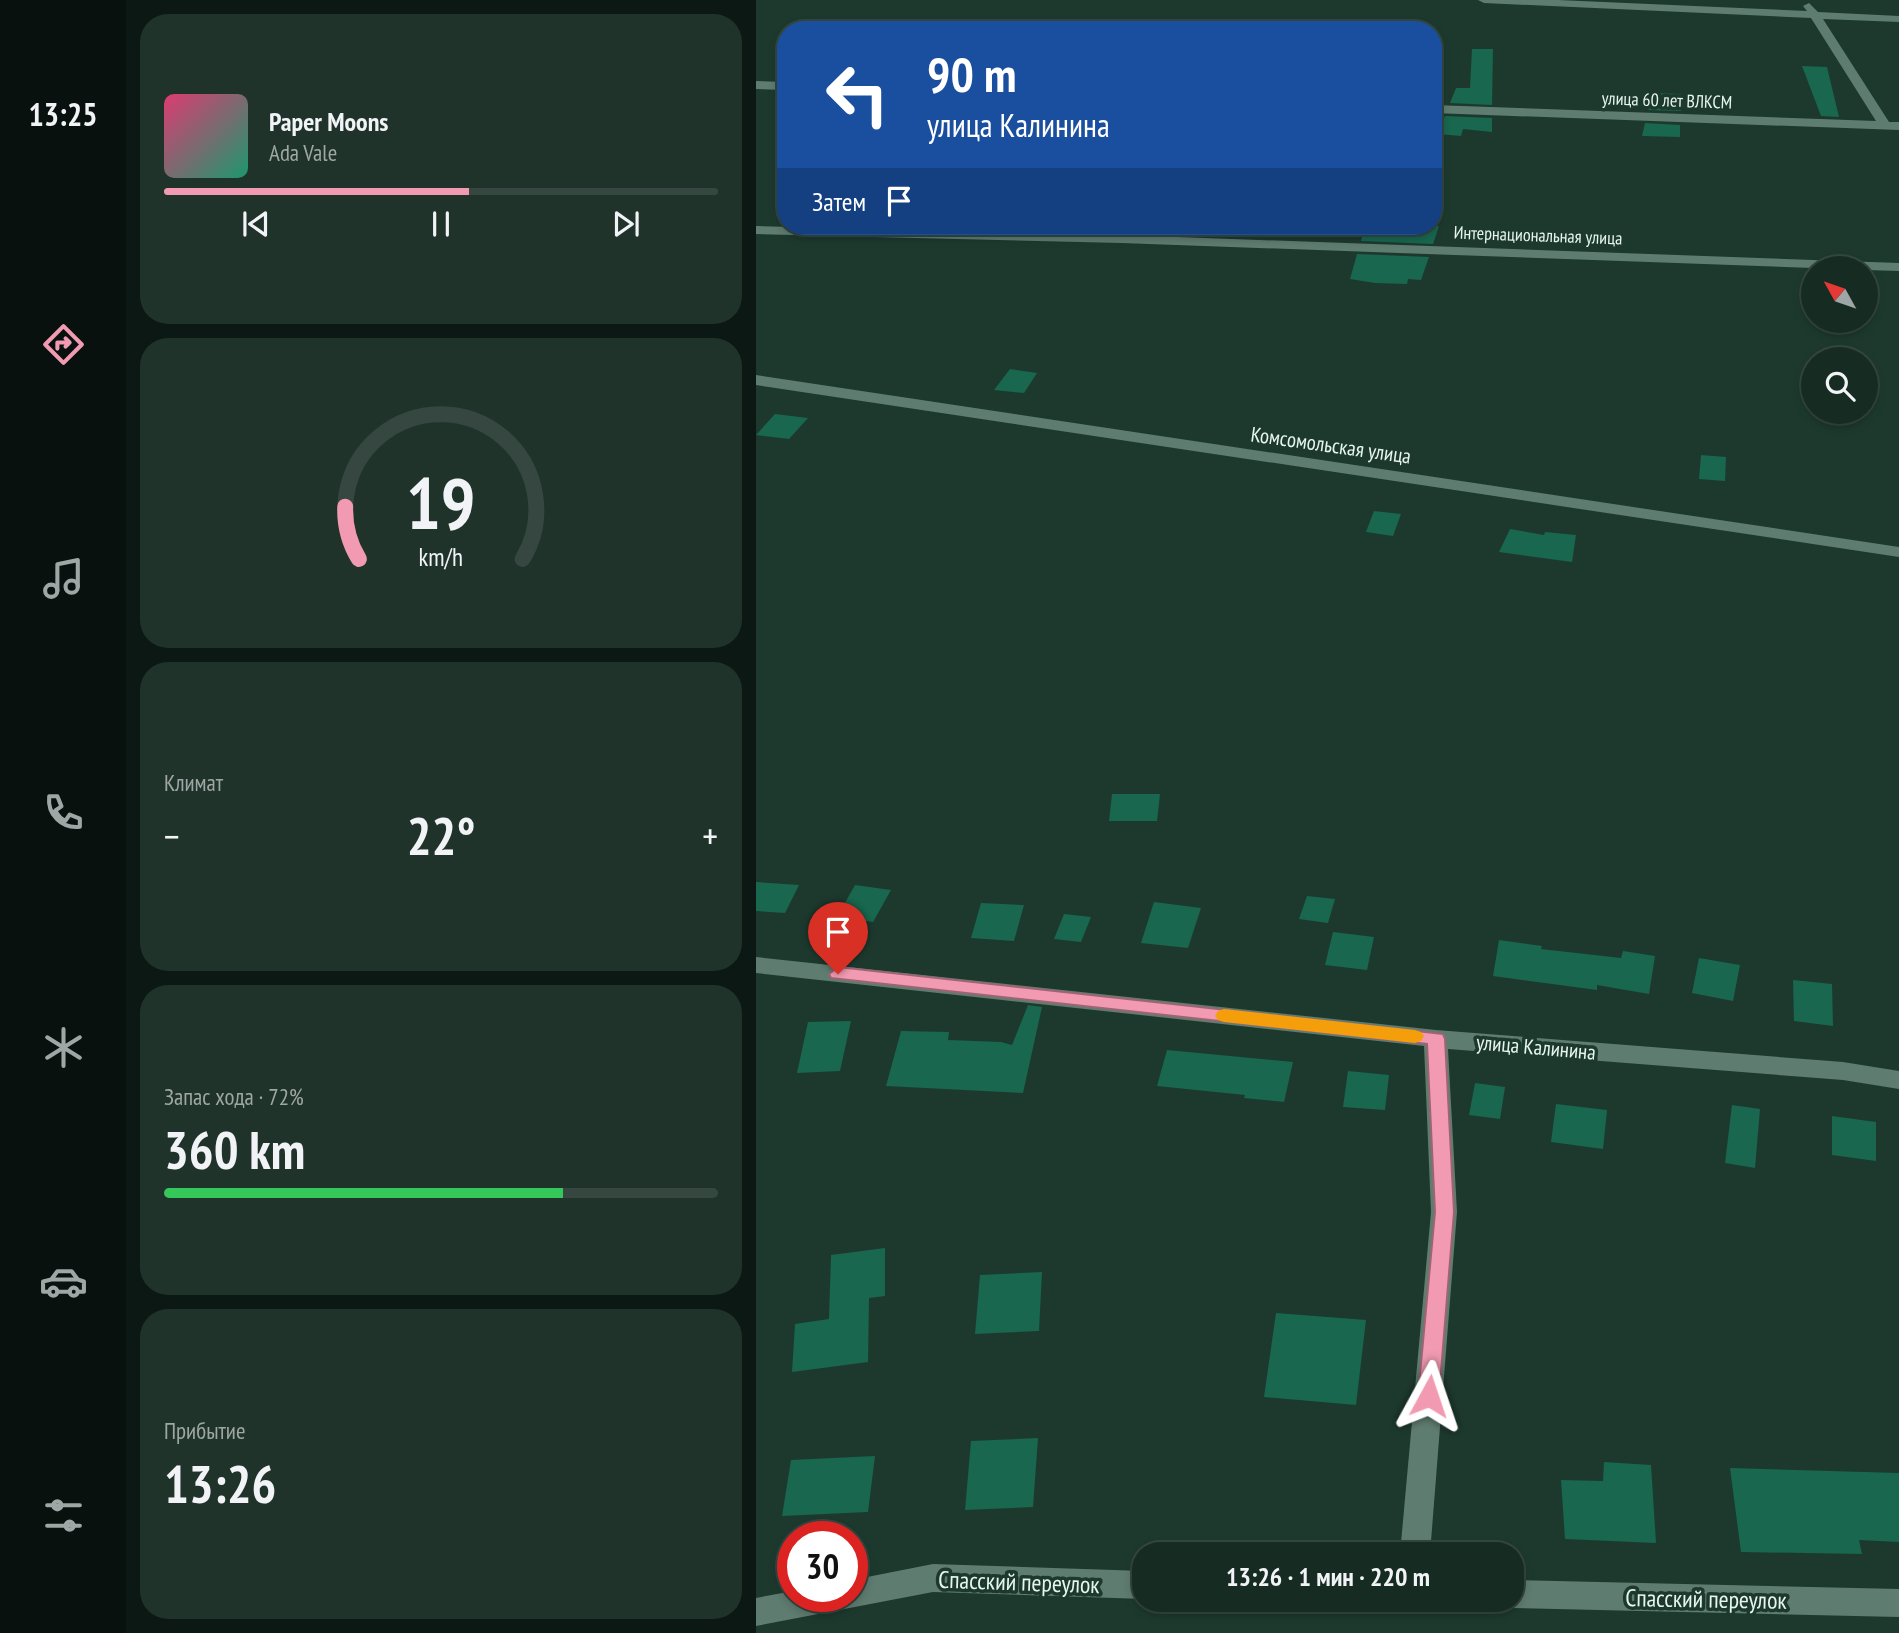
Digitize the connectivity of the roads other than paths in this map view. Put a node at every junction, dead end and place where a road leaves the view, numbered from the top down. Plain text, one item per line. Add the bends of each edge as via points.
1 (1484, 0) edge
2 (1804, 0) edge
3 (1650, 4) edge
4 (1814, 15) junction
5 (1899, 19) edge
6 (756, 85) edge
7 (777, 86) edge
8 (1442, 109) edge
9 (1892, 125) edge
10 (756, 230) edge
11 (777, 231) edge
12 (959, 235) edge
13 (1899, 267) edge
14 (756, 380) edge
15 (1899, 552) edge
16 (756, 965) edge
17 (1436, 1039) junction
18 (1899, 1080) edge
19 (1416, 1542) edge
20 (1132, 1586) edge
21 (868, 1591) edge
22 (1524, 1594) edge
23 (1899, 1603) edge
24 (777, 1608) edge
25 (756, 1612) edge

1 - 3 street
2 - 4 street
3 - 4 street
4 - 5 street
4 - 9 street
6 - 7 street
8 - 9 street, улица 60 лет ВЛКСМ
10 - 11 street, Интернациональная улица
12 - 13 street, Интернациональная улица
14 - 15 street, Комсомольская улица
16 - 17 street, улица Калинина
17 - 18 street, улица Калинина via 1843,1071
17 - 19 street via 1444,1212
20 - 21 street, Спасский переулок via 933,1578
22 - 23 street, Спасский переулок
24 - 25 street

